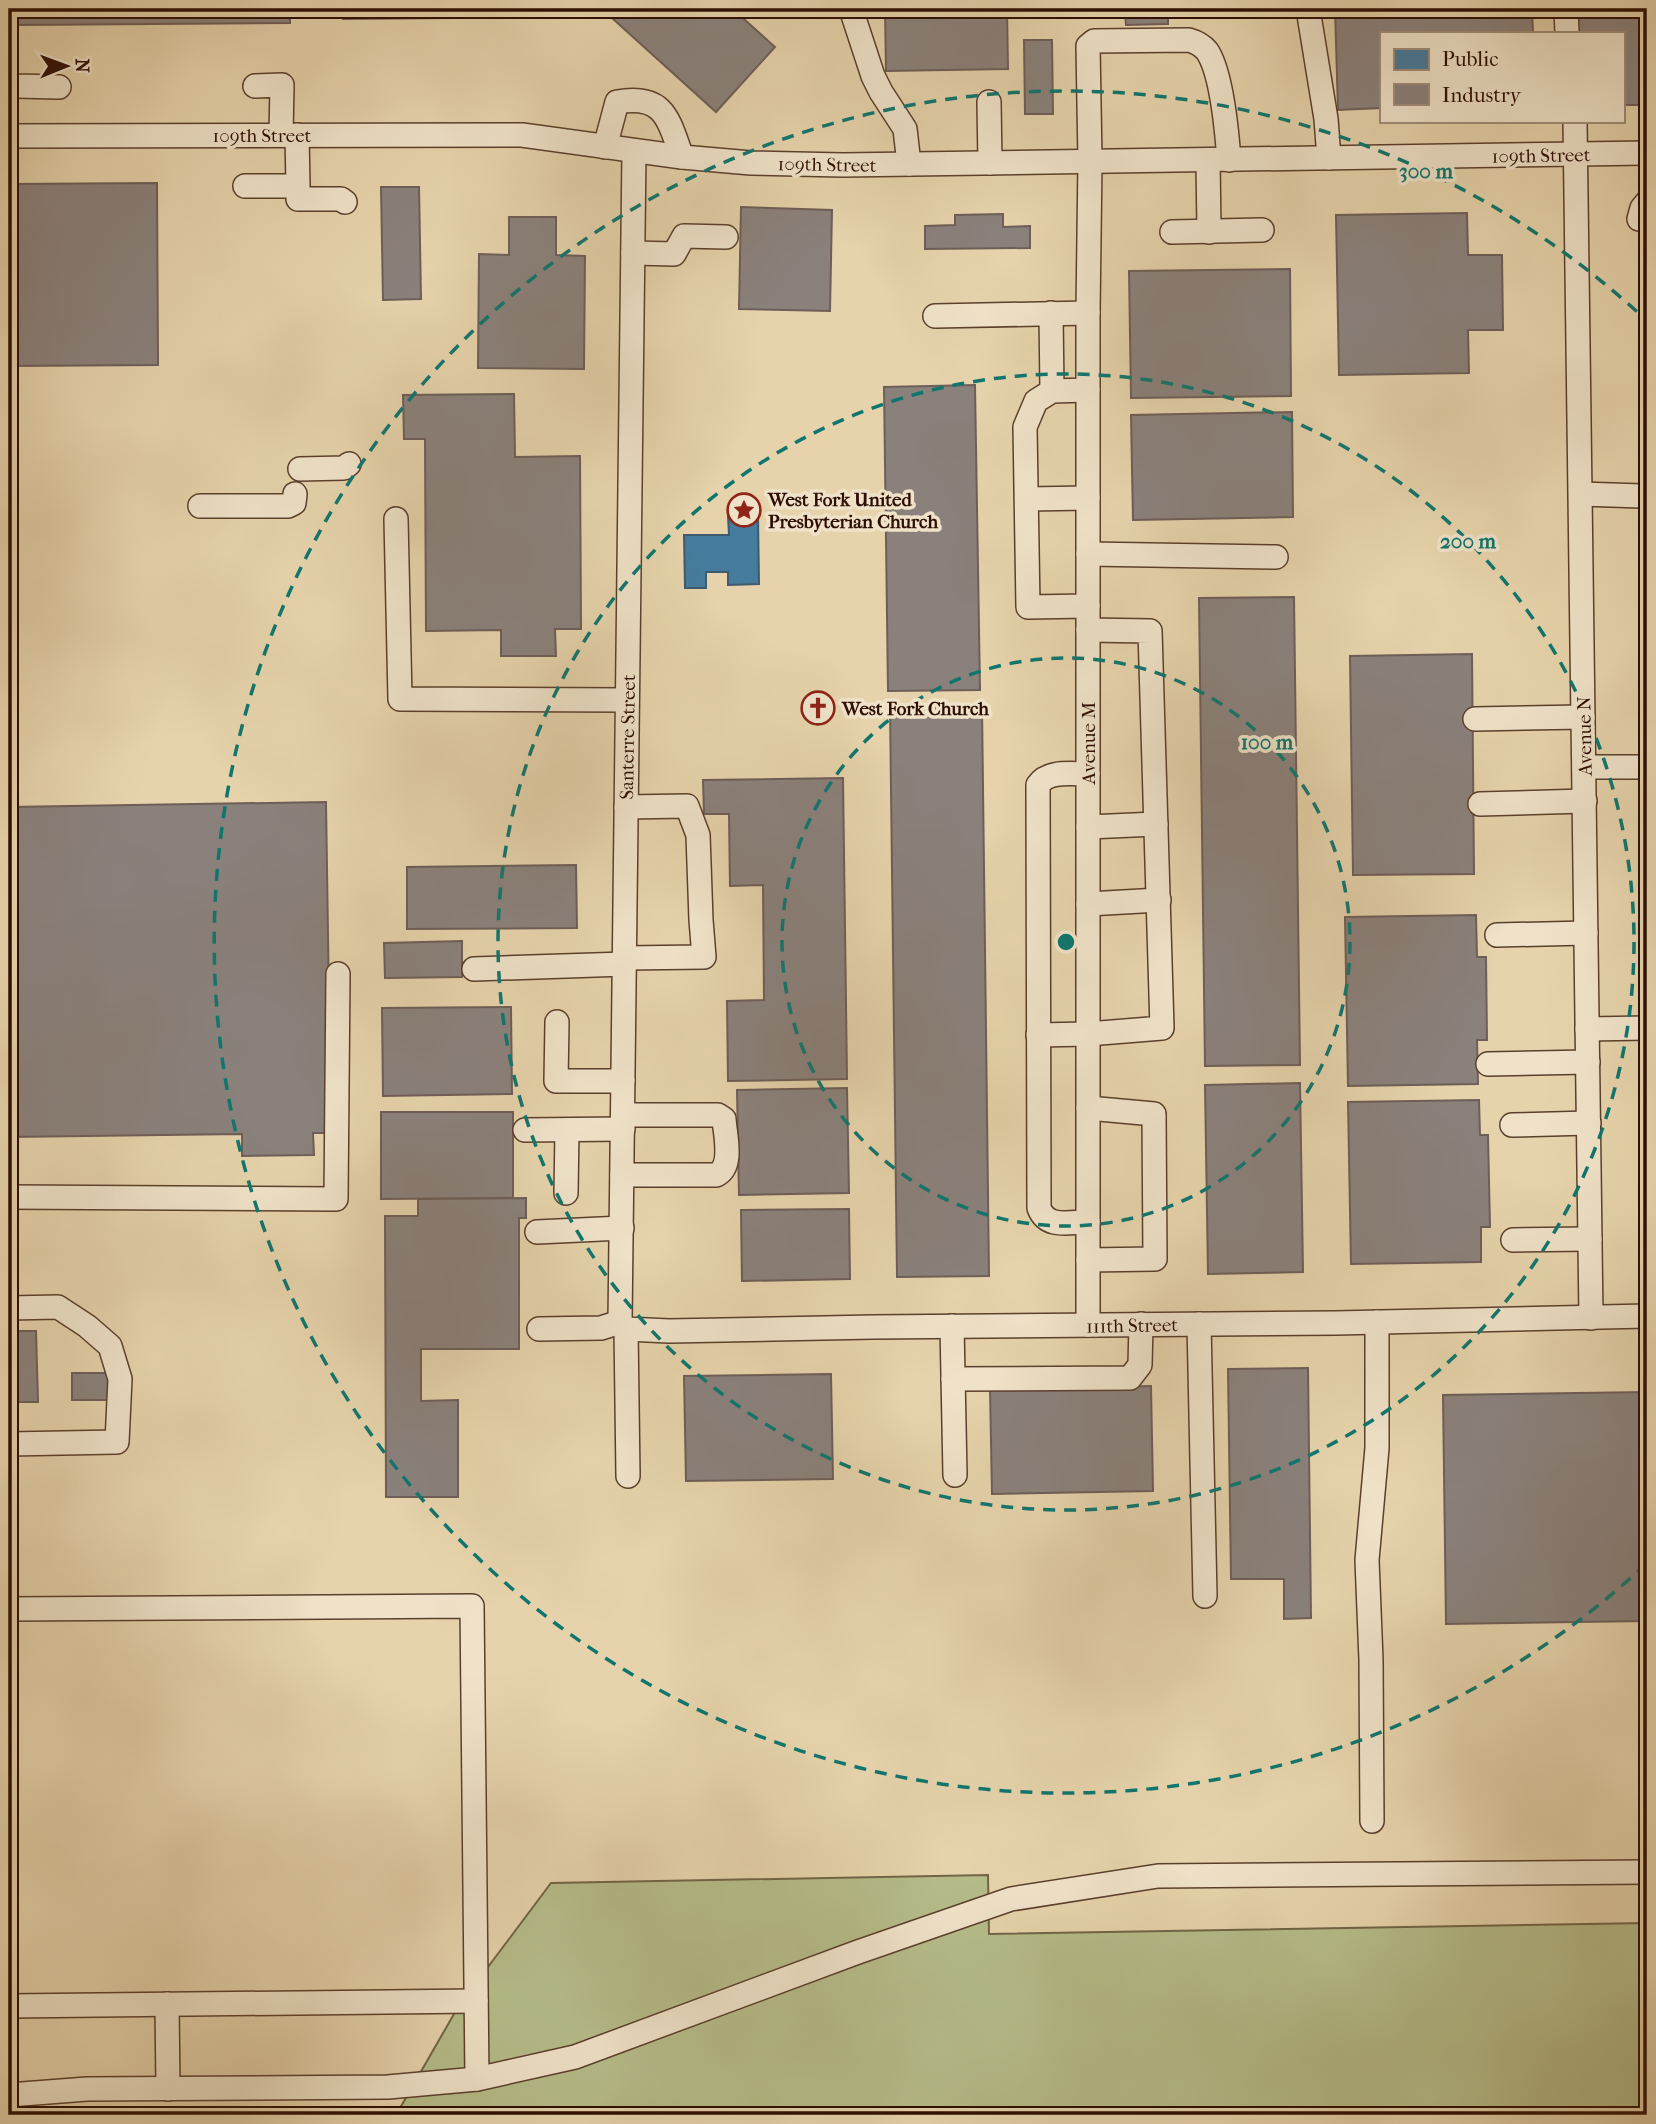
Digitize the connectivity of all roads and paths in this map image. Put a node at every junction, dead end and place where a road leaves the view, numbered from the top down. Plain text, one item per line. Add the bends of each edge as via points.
1 (851, 9) edge
2 (1308, 9) edge
3 (1566, 9) edge
4 (1567, 32) edge
5 (9, 84) edge
6 (255, 86) dead end
7 (59, 87) dead end
8 (989, 102) dead end
9 (1575, 122) edge
10 (289, 135) junction
11 (9, 136) edge
12 (605, 147) junction
13 (634, 151) junction
14 (1647, 153) edge
15 (1577, 154) junction
16 (682, 157) junction
17 (1329, 158) junction
18 (1219, 160) junction
19 (1090, 161) junction
20 (990, 163) junction
21 (909, 164) junction
22 (245, 186) dead end
23 (298, 199) dead end
24 (345, 202) dead end
25 (1262, 230) dead end
26 (1172, 232) dead end
27 (1209, 232) junction
28 (726, 237) dead end
29 (633, 253) junction
30 (1051, 313) junction
31 (1088, 313) junction
32 (935, 316) dead end
33 (1088, 390) junction
34 (1052, 391) junction
35 (349, 464) dead end
36 (300, 468) dead end
37 (295, 494) dead end
38 (1581, 494) junction
39 (1642, 496) dead end
40 (1088, 498) junction
41 (1027, 499) junction
42 (200, 506) dead end
43 (396, 519) dead end
44 (1088, 554) junction
45 (1276, 557) dead end
46 (1088, 606) junction
47 (1088, 630) junction
48 (628, 700) junction
49 (1583, 717) junction
50 (1475, 719) dead end
51 (1584, 767) junction
52 (1645, 767) dead end
53 (1088, 774) junction
54 (1584, 801) junction
55 (1480, 804) dead end
56 (626, 807) junction
57 (1156, 824) junction
58 (1088, 827) junction
59 (1158, 900) junction
60 (1088, 904) junction
61 (1586, 933) junction
62 (1497, 935) dead end
63 (624, 961) junction
64 (474, 969) dead end
65 (338, 974) dead end
66 (557, 1022) dead end
67 (1647, 1028) edge
68 (1587, 1030) junction
69 (1088, 1034) junction
70 (1038, 1035) junction
71 (1588, 1062) junction
72 (1488, 1064) dead end
73 (623, 1081) junction
74 (1088, 1108) junction
75 (623, 1122) junction
76 (1589, 1123) junction
77 (1512, 1125) dead end
78 (526, 1130) dead end
79 (567, 1130) junction
80 (622, 1175) junction
81 (566, 1193) dead end
82 (9, 1198) edge
83 (1088, 1222) junction
84 (622, 1228) junction
85 (537, 1232) dead end
86 (1590, 1239) junction
87 (1513, 1240) dead end
88 (1088, 1261) junction
89 (9, 1308) edge
90 (1647, 1316) edge
91 (1591, 1318) junction
92 (1377, 1322) junction
93 (1141, 1324) junction
94 (1199, 1324) junction
95 (623, 1325) junction
96 (1088, 1325) junction
97 (952, 1326) junction
98 (539, 1329) dead end
99 (953, 1379) junction
100 (9, 1444) edge
101 (954, 1475) dead end
102 (628, 1476) dead end
103 (1205, 1596) dead end
104 (9, 1609) edge
105 (1372, 1821) dead end
106 (1647, 1872) edge
107 (476, 2001) junction
108 (167, 2004) junction
109 (9, 2006) edge
110 (477, 2079) junction
111 (168, 2089) junction
112 (9, 2095) edge

1 - 21 street via 873,76 905,129
2 - 17 street
3 - 4 street
5 - 7 street
6 - 10 street via 282,85
8 - 20 street
9 - 15 street, Avenue N
10 - 11 street, 109th Street
10 - 12 street, 109th Street via 522,135
10 - 22 street via 298,186
12 - 13 street, 109th Street
12 - 16 street via 617,102 635,99 656,106 668,119
13 - 16 street, 109th Street
13 - 29 street, Santerre Street
14 - 15 street, 109th Street
15 - 17 street, 109th Street
15 - 38 street, Avenue N
16 - 21 street, 109th Street via 791,164
17 - 18 street, 109th Street
18 - 19 street, 109th Street
18 - 19 street, Avenue M via 1221,92 1206,49 1189,40 1094,41 1088,46
18 - 27 street
19 - 20 street, 109th Street
19 - 31 street, Avenue M
20 - 21 street, 109th Street
23 - 24 street
25 - 27 street
26 - 27 street
28 - 29 street via 684,236 674,254
29 - 48 street, Santerre Street
30 - 31 street
30 - 32 street
30 - 34 street
31 - 33 street, Avenue M
33 - 34 street
33 - 40 street, Avenue M
34 - 41 street via 1036,401 1025,427
35 - 36 street via 344,468
37 - 42 street via 288,506
38 - 39 street
38 - 49 street, Avenue N
40 - 41 street
40 - 44 street, Avenue M
41 - 46 street via 1028,607
43 - 48 street via 400,699
44 - 45 street
44 - 46 street, Avenue M
46 - 47 street, Avenue M
47 - 53 street, Avenue M
47 - 57 street via 1150,631
48 - 56 street, Santerre Street
49 - 50 street
49 - 51 street, Avenue N
51 - 52 street
51 - 54 street, Avenue N
53 - 58 street, Avenue M
53 - 70 street via 1053,775 1038,785
54 - 55 street
54 - 61 street, Avenue N
56 - 63 street, Santerre Street
56 - 63 street via 687,806 698,835 704,957
57 - 58 street
57 - 59 street
58 - 60 street, Avenue M
59 - 60 street
59 - 69 street via 1162,1028
60 - 69 street, Avenue M
61 - 62 street
61 - 68 street, Avenue N
63 - 64 street
63 - 73 street, Santerre Street
65 - 82 street via 336,1199
66 - 73 street via 556,1082
67 - 68 street
68 - 71 street, Avenue N
69 - 70 street
69 - 74 street, Avenue M
70 - 83 street via 1039,1208 1050,1222
71 - 72 street
71 - 76 street, Avenue N
73 - 75 street, Santerre Street
74 - 83 street, Avenue M
74 - 88 street via 1154,1114 1155,1259
75 - 79 street
75 - 80 street, Santerre Street
75 - 80 street via 718,1115 724,1119 727,1164 716,1175
76 - 77 street
76 - 86 street, Avenue N
78 - 79 street
79 - 81 street
80 - 84 street, Santerre Street
83 - 88 street, Avenue M
84 - 85 street
84 - 95 street, Santerre Street
86 - 87 street
86 - 91 street, Avenue N
88 - 96 street, Avenue M
89 - 100 street via 58,1307 110,1346 120,1379 117,1442
90 - 91 street, 111th Street
91 - 92 street, 111th Street
92 - 94 street, 111th Street
92 - 105 street via 1377,1448 1367,1560
93 - 94 street, 111th Street
93 - 96 street, 111th Street
93 - 99 street via 1140,1365 1130,1378
94 - 103 street
95 - 97 street, 111th Street via 669,1331
95 - 98 street, 111th Street
95 - 102 street, Santerre Street
96 - 97 street, 111th Street
97 - 99 street
99 - 101 street
104 - 107 street via 472,1606
106 - 110 street via 1158,1876 1011,1899 575,2057
107 - 108 street
107 - 110 street
108 - 109 street
108 - 111 street
110 - 111 street via 388,2087
111 - 112 street

